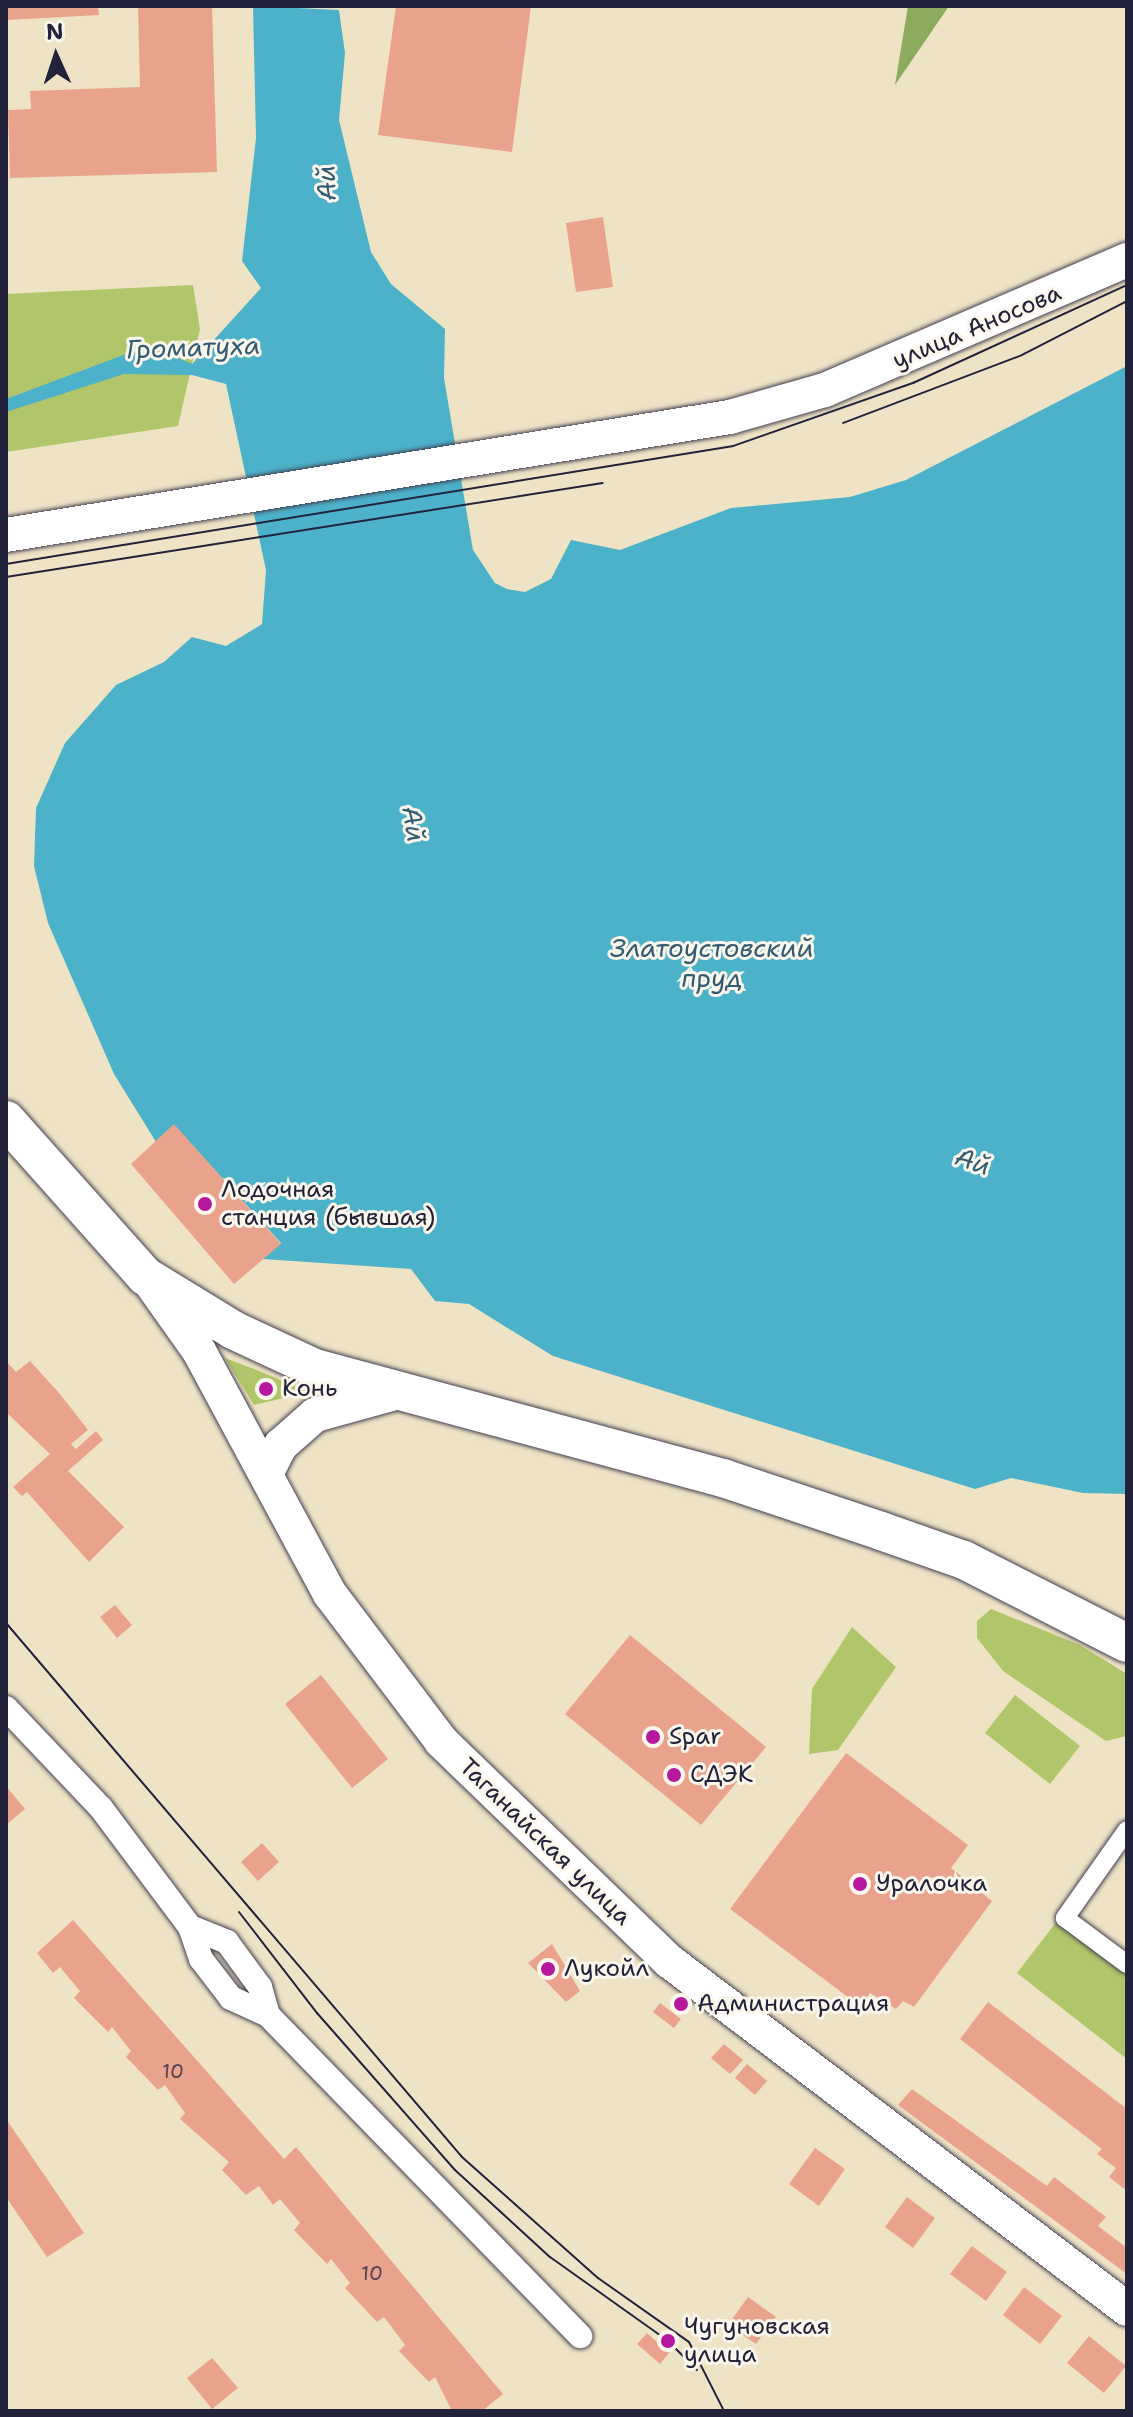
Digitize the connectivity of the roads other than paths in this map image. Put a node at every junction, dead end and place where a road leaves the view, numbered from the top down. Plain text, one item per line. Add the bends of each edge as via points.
1 (1127, 260) edge
2 (6, 535) edge
3 (6, 1120) edge
4 (145, 1276) junction
5 (402, 1391) junction
6 (267, 1472) junction
7 (1127, 1643) edge
8 (6, 1708) edge
9 (1127, 1830) edge
10 (1127, 1964) edge
11 (1127, 2309) edge
12 (580, 2336) dead end

1 - 2 main road, улица Аносова via 825,390 730,417
3 - 4 main road
4 - 5 main road via 233,1330 315,1368
4 - 6 main road, Таганайская улица via 199,1351
5 - 6 main road via 315,1415 281,1445
5 - 7 main road via 723,1478 881,1531 964,1560
6 - 11 main road, Таганайская улица via 314,1568 394,1688 611,1908 682,1971
8 - 12 street via 101,1808 190,1927 227,1942 260,1987 268,2015
9 - 10 street via 1065,1918

